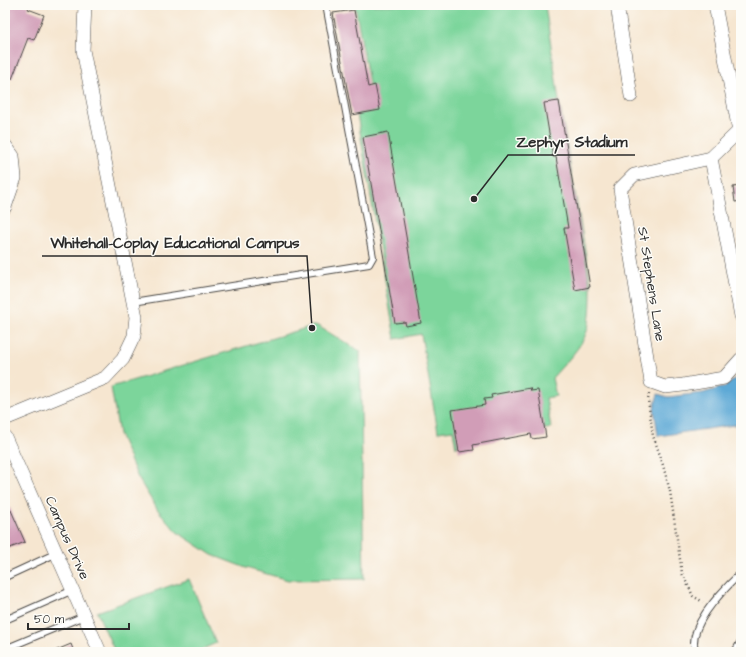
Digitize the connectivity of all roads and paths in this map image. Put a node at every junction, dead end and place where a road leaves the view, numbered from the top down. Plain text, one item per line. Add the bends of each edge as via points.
1 (85, 5) edge
2 (326, 5) edge
3 (617, 5) edge
4 (716, 5) edge
5 (631, 96) dead end
6 (740, 131) edge
7 (5, 145) edge
8 (711, 158) junction
9 (5, 207) edge
10 (133, 302) junction
11 (741, 316) edge
12 (741, 359) edge
13 (651, 382) junction
14 (5, 419) edge
15 (5, 437) edge
16 (56, 553) junction
17 (741, 572) edge
18 (5, 577) edge
19 (73, 590) junction
20 (711, 606) junction
21 (84, 616) junction
22 (5, 620) edge
23 (741, 641) edge
24 (5, 649) edge
25 (100, 652) edge
26 (696, 652) edge
27 (735, 652) edge

1 - 10 street via 83,50
2 - 10 lane via 373,257 369,264
3 - 5 street
4 - 6 street
6 - 8 street
7 - 9 street via 13,156 15,178
8 - 11 street
8 - 13 street, St Stephens Lane via 634,175 620,189
10 - 14 street via 136,317 134,336 123,359 105,378
12 - 13 street via 724,378 665,387
13 - 20 path via 648,400 653,436 670,491 682,573 693,596
15 - 16 street, Campus Drive
16 - 18 lane
16 - 19 street, Campus Drive
17 - 20 lane
19 - 21 street, Campus Drive
19 - 22 lane
20 - 26 lane via 698,625 694,642
21 - 24 lane
21 - 25 street, Campus Drive
23 - 27 lane

